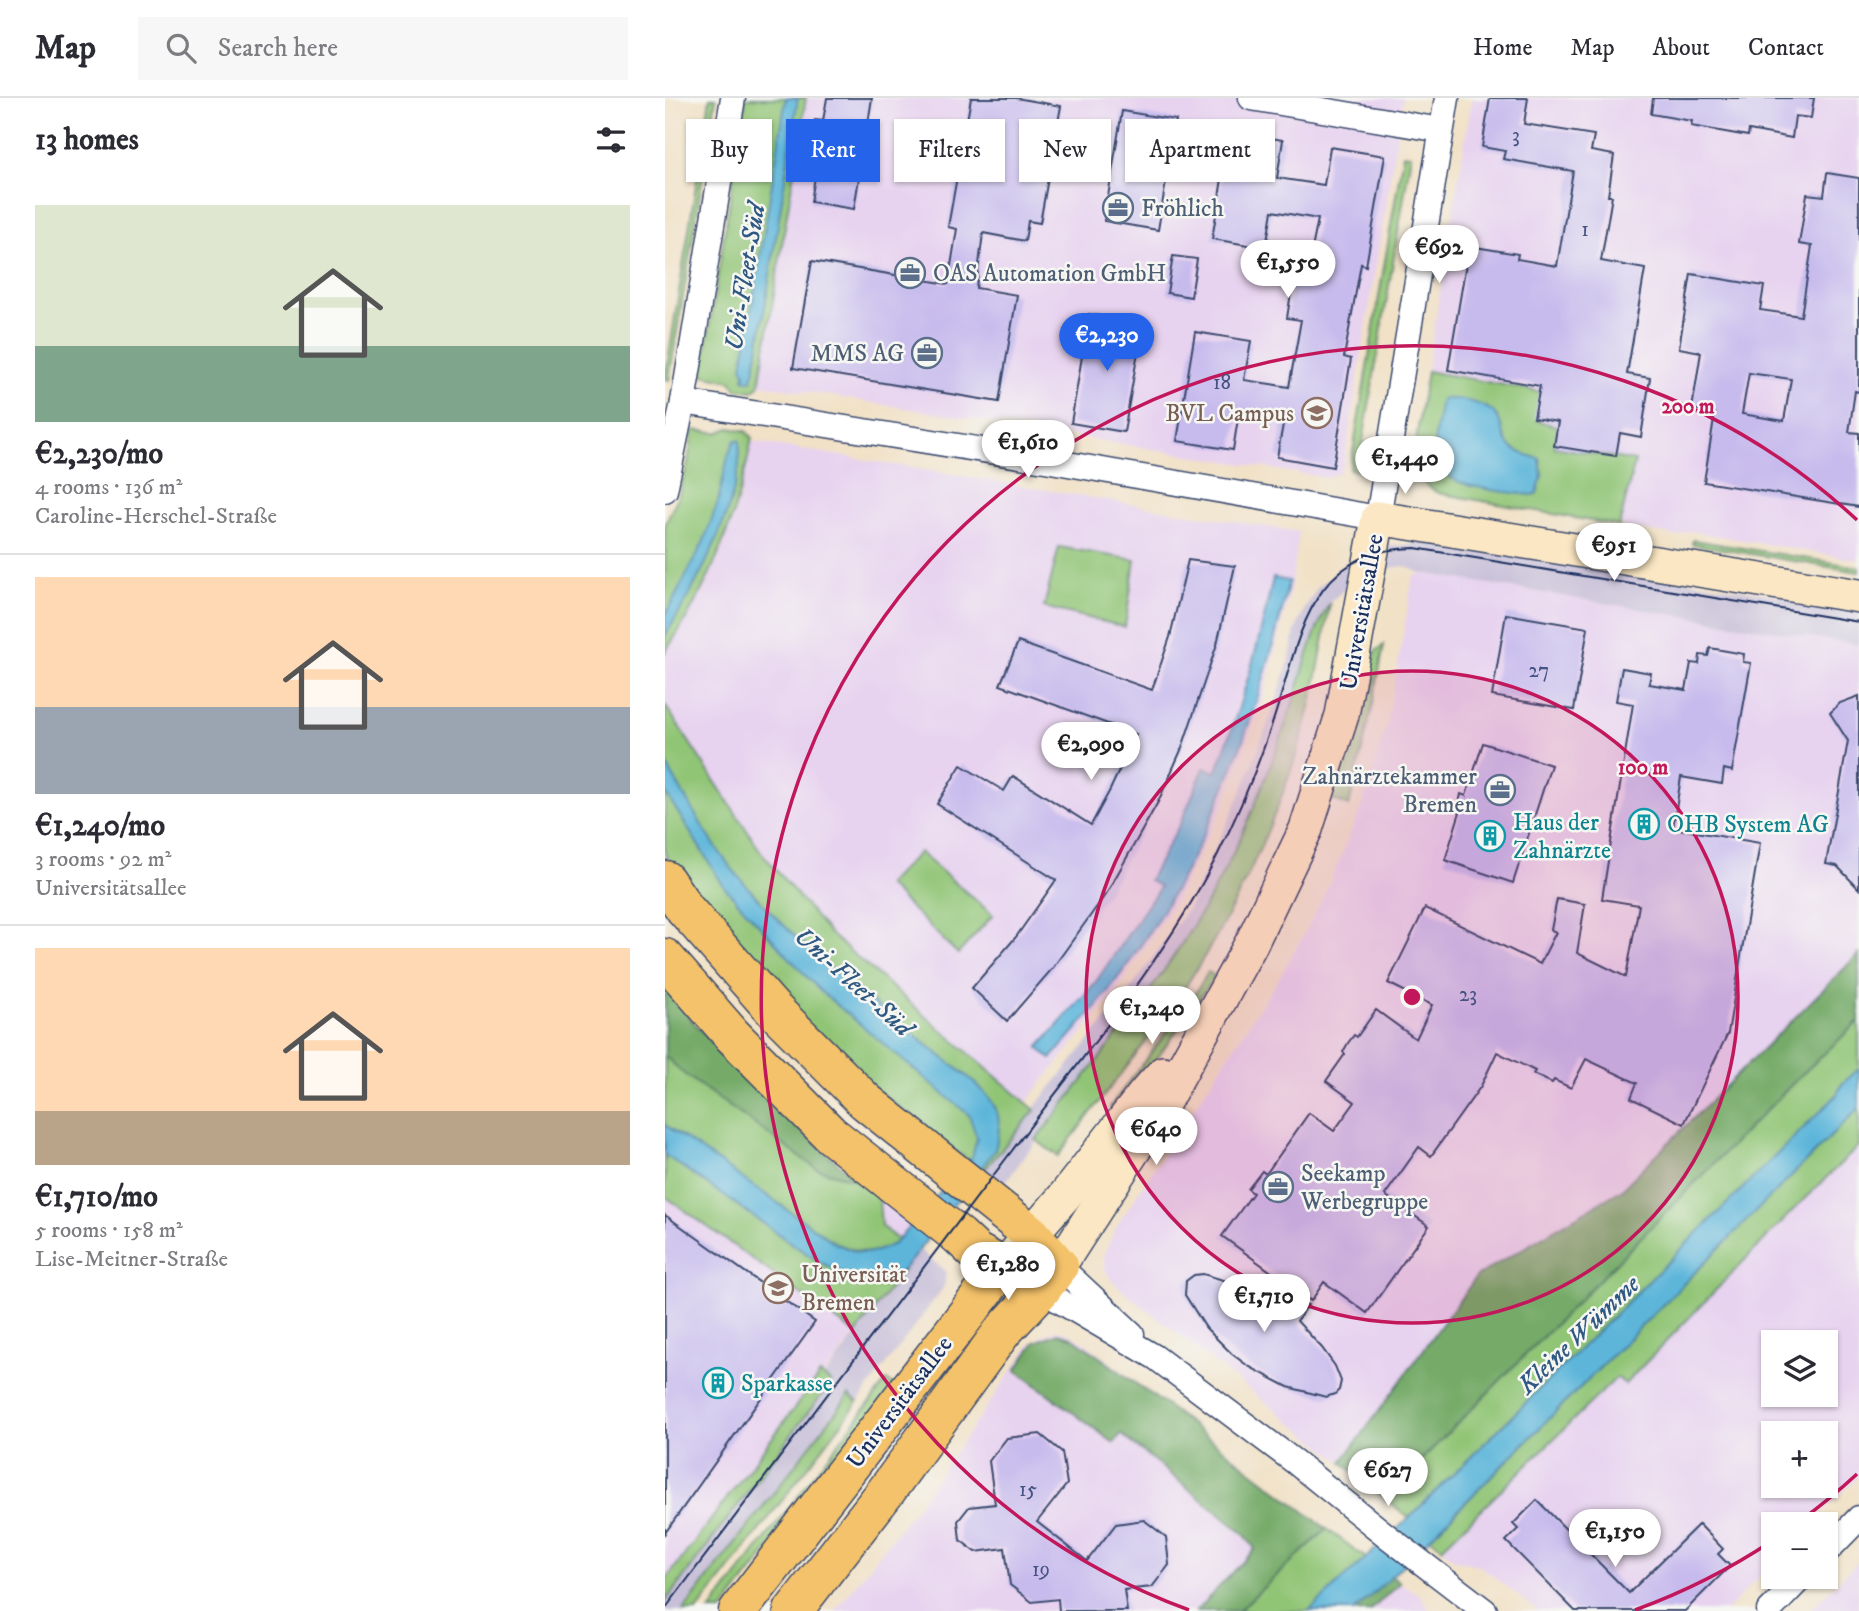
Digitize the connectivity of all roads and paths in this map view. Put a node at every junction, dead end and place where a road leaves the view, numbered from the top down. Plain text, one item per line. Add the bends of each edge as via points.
1 (733, 98) edge
2 (1251, 98) edge
3 (1447, 98) edge
4 (1441, 130) junction
5 (683, 402) junction
6 (665, 490) edge
7 (1378, 518) junction
8 (1859, 596) edge
9 (665, 880) edge
10 (665, 958) edge
11 (1199, 1036) junction
12 (1031, 1234) junction
13 (1003, 1267) junction
14 (1050, 1278) junction
15 (1859, 1518) edge
16 (1838, 1540) edge
17 (1790, 1589) edge
18 (737, 1611) edge
19 (793, 1611) edge
20 (1485, 1611) edge
21 (1769, 1611) edge

1 - 5 street
2 - 4 street
3 - 4 street
4 - 7 street
5 - 6 street
5 - 7 street
7 - 8 street, Universitätsallee
7 - 11 street, Universitätsallee via 1342,715 1313,809 1274,898
9 - 12 main road via 772,1008 865,1101
10 - 13 main road via 732,1035 830,1134 976,1252
11 - 12 street, Universitätsallee via 1145,1093
11 - 14 street, Universitätsallee via 1159,1111
12 - 13 street, Universitätsallee
12 - 14 main road
13 - 14 street
13 - 18 main road, Universitätsallee
14 - 19 main road, Universitätsallee via 1002,1332
14 - 20 street
15 - 16 street
17 - 21 street

